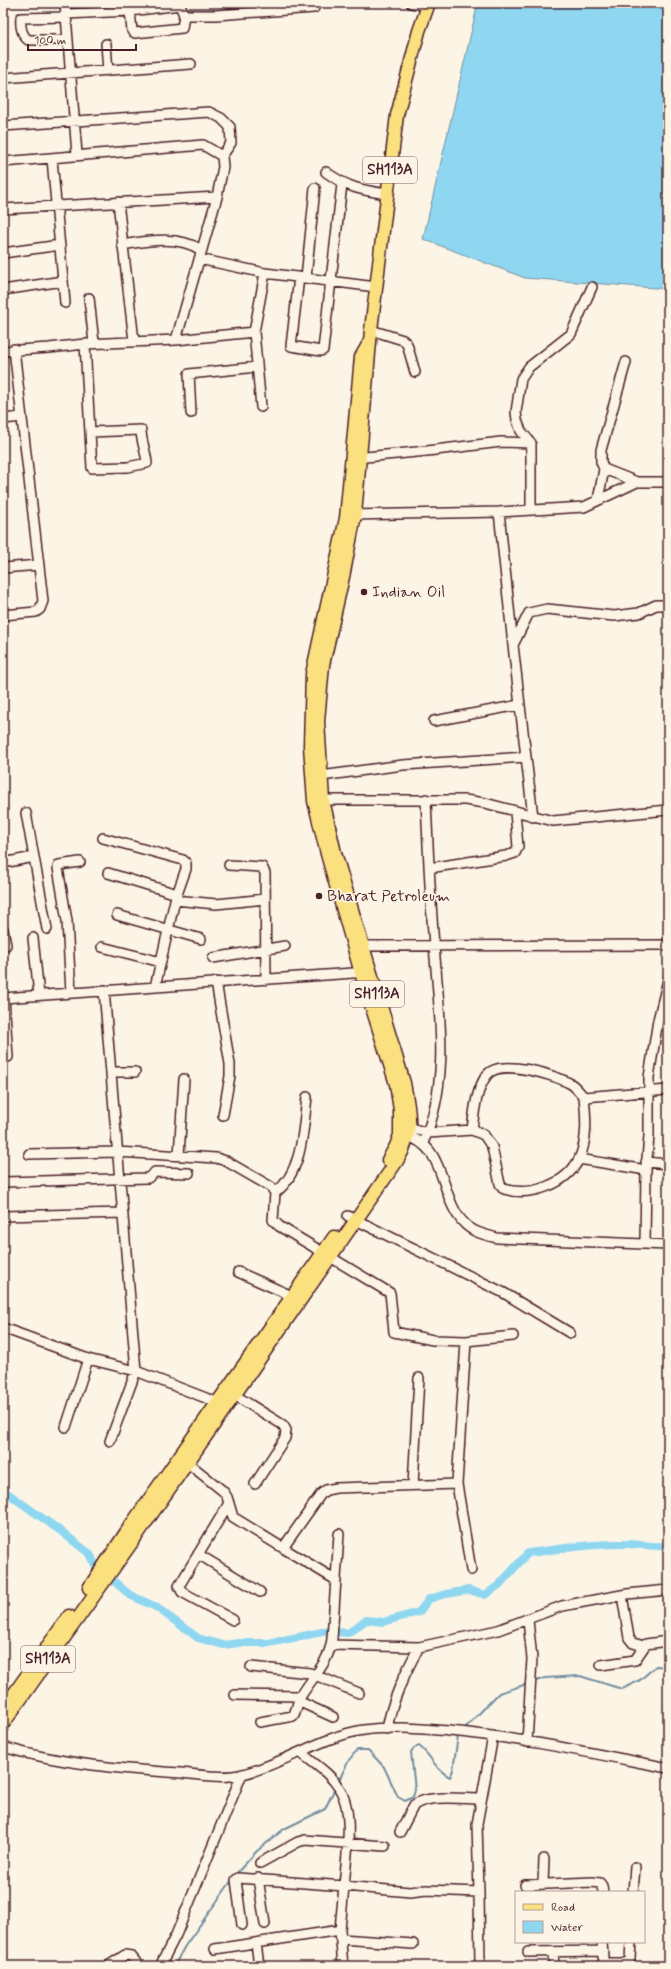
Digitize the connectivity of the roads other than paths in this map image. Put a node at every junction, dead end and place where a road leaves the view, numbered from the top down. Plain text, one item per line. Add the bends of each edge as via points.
1 (65, 3) edge
2 (314, 3) edge
3 (410, 3) edge
4 (429, 5) edge
5 (130, 11) junction
6 (184, 15) junction
7 (66, 16) junction
8 (68, 40) junction
9 (106, 44) dead end
10 (191, 64) dead end
11 (108, 71) junction
12 (70, 74) junction
13 (3, 78) edge
14 (74, 120) junction
15 (3, 126) edge
16 (77, 154) junction
17 (222, 156) junction
18 (52, 159) junction
19 (3, 162) edge
20 (326, 172) dead end
21 (342, 184) junction
22 (315, 188) dead end
23 (387, 194) junction
24 (217, 197) junction
25 (118, 202) junction
26 (56, 207) junction
27 (3, 209) edge
28 (60, 245) junction
29 (122, 245) junction
30 (201, 250) junction
31 (3, 253) edge
32 (199, 259) junction
33 (266, 273) junction
34 (302, 277) junction
35 (64, 281) junction
36 (331, 282) junction
37 (376, 287) junction
38 (592, 287) dead end
39 (3, 290) edge
40 (89, 298) dead end
41 (65, 303) dead end
42 (254, 332) junction
43 (371, 336) junction
44 (176, 340) junction
45 (134, 341) junction
46 (89, 343) junction
47 (14, 349) junction
48 (3, 351) edge
49 (626, 362) dead end
50 (257, 367) junction
51 (414, 372) dead end
52 (261, 407) dead end
53 (191, 413) dead end
54 (22, 417) junction
55 (3, 419) edge
56 (90, 432) junction
57 (531, 443) junction
58 (356, 458) junction
59 (604, 469) junction
60 (637, 482) junction
61 (668, 482) edge
62 (598, 500) junction
63 (531, 509) junction
64 (498, 512) junction
65 (351, 515) junction
66 (39, 565) junction
67 (3, 568) edge
68 (668, 605) edge
69 (3, 615) edge
70 (513, 645) junction
71 (519, 705) junction
72 (434, 721) dead end
73 (526, 757) junction
74 (321, 776) junction
75 (426, 799) junction
76 (319, 800) junction
77 (668, 810) edge
78 (515, 812) junction
79 (26, 813) dead end
80 (533, 817) junction
81 (103, 838) dead end
82 (34, 857) junction
83 (80, 862) dead end
84 (3, 863) edge
85 (229, 866) dead end
86 (429, 868) junction
87 (108, 873) dead end
88 (176, 897) junction
89 (266, 900) junction
90 (117, 915) dead end
91 (3, 929) edge
92 (47, 929) dead end
93 (168, 930) junction
94 (32, 938) dead end
95 (201, 939) dead end
96 (6, 945) dead end
97 (434, 945) junction
98 (668, 945) edge
99 (286, 946) dead end
100 (363, 946) junction
101 (102, 947) dead end
102 (266, 949) junction
103 (213, 958) dead end
104 (160, 962) junction
105 (366, 972) junction
106 (266, 980) junction
107 (668, 980) edge
108 (216, 982) junction
109 (155, 986) junction
110 (104, 990) junction
111 (71, 993) junction
112 (39, 995) junction
113 (4, 998) edge
114 (8, 1057) dead end
115 (111, 1072) junction
116 (135, 1072) dead end
117 (184, 1079) dead end
118 (668, 1090) edge
119 (649, 1092) junction
120 (307, 1097) dead end
121 (584, 1097) junction
122 (223, 1115) dead end
123 (472, 1130) junction
124 (405, 1131) junction
125 (428, 1133) junction
126 (423, 1143) junction
127 (117, 1152) junction
128 (29, 1154) dead end
129 (179, 1155) junction
130 (579, 1159) junction
131 (668, 1164) edge
132 (646, 1166) junction
133 (189, 1174) dead end
134 (119, 1178) junction
135 (5, 1182) dead end
136 (274, 1193) junction
137 (123, 1213) junction
138 (3, 1216) edge
139 (352, 1219) junction
140 (645, 1244) junction
141 (668, 1245) edge
142 (327, 1254) junction
143 (238, 1272) dead end
144 (292, 1296) junction
145 (3, 1328) edge
146 (570, 1333) dead end
147 (513, 1336) dead end
148 (466, 1340) junction
149 (88, 1359) junction
150 (136, 1371) junction
151 (419, 1378) dead end
152 (233, 1394) junction
153 (222, 1404) junction
154 (66, 1427) dead end
155 (110, 1441) dead end
156 (184, 1459) junction
157 (255, 1484) dead end
158 (457, 1484) junction
159 (413, 1485) junction
160 (229, 1503) junction
161 (339, 1534) dead end
162 (283, 1548) junction
163 (198, 1554) junction
164 (471, 1570) dead end
165 (336, 1580) junction
166 (668, 1590) edge
167 (260, 1592) dead end
168 (91, 1593) junction
169 (622, 1595) junction
170 (233, 1620) dead end
171 (528, 1620) junction
172 (332, 1639) junction
173 (668, 1641) edge
174 (644, 1646) junction
175 (418, 1647) junction
176 (601, 1665) dead end
177 (251, 1667) dead end
178 (317, 1675) junction
179 (359, 1692) dead end
180 (235, 1695) dead end
181 (299, 1698) junction
182 (3, 1709) edge
183 (333, 1716) dead end
184 (260, 1722) dead end
185 (3, 1724) edge
186 (387, 1729) junction
187 (493, 1736) junction
188 (527, 1742) junction
189 (3, 1747) edge
190 (300, 1752) junction
191 (668, 1768) edge
192 (242, 1774) junction
193 (481, 1799) junction
194 (400, 1832) dead end
195 (346, 1844) junction
196 (385, 1846) dead end
197 (544, 1859) dead end
198 (260, 1863) dead end
199 (635, 1867) dead end
200 (258, 1878) junction
201 (543, 1884) junction
202 (525, 1885) dead end
203 (344, 1886) junction
204 (603, 1891) edge
205 (633, 1891) edge
206 (479, 1892) junction
207 (265, 1924) dead end
208 (242, 1925) dead end
209 (341, 1935) junction
210 (256, 1943) junction
211 (631, 1943) edge
212 (413, 1944) dead end
213 (602, 1946) edge
214 (215, 1949) dead end
215 (528, 1952) dead end
216 (553, 1952) junction
217 (603, 1964) edge
218 (621, 1965) edge
219 (108, 1966) edge
220 (139, 1966) edge
221 (160, 1966) edge
222 (259, 1966) edge
223 (343, 1966) edge
224 (480, 1966) edge
225 (554, 1966) edge

1 - 7 street
2 - 6 street via 314,8
3 - 4 street
4 - 23 main road, SH113A via 419,31 397,115
5 - 6 street via 180,5
5 - 6 street via 132,31 135,33 182,28
5 - 7 street
7 - 8 street
7 - 8 street via 21,18 20,22 22,32 28,40
8 - 12 street
9 - 11 street
10 - 11 street
11 - 12 street
12 - 13 street
12 - 14 street
14 - 15 street
14 - 16 street
14 - 17 street via 209,112 221,118 230,127 231,143
16 - 17 street via 203,145
16 - 18 street
17 - 24 street via 223,167
18 - 19 street
18 - 26 street
20 - 21 street
21 - 23 street
21 - 36 street
22 - 34 street
23 - 37 main road, SH113A
24 - 25 street
24 - 30 street
25 - 26 street
25 - 29 street
26 - 27 street
26 - 28 street
28 - 31 street
28 - 35 street
29 - 30 street via 153,240 181,242
29 - 45 street
30 - 32 street
32 - 33 street
32 - 44 street
33 - 34 street
33 - 42 street
34 - 36 street
34 - 36 street via 291,344 293,348 323,350
35 - 39 street
35 - 41 street
36 - 37 street
37 - 43 main road, SH113A
38 - 57 street via 571,334 529,367 521,379 517,420 521,431
40 - 46 street
42 - 44 street
42 - 50 street
43 - 51 street via 403,340 407,344
43 - 58 main road, SH113A
44 - 45 street
45 - 46 street
46 - 47 street
46 - 56 street
47 - 48 street
47 - 54 street
49 - 59 street via 601,450
50 - 52 street
50 - 53 street via 189,374
54 - 55 street
54 - 66 street
56 - 56 street via 92,468 128,467 148,463 141,430
57 - 58 street via 501,442
57 - 63 street
58 - 65 main road, SH113A
59 - 60 street
59 - 62 street
60 - 61 street
60 - 62 street
62 - 63 street via 584,507
63 - 64 street
64 - 65 street
64 - 70 street
65 - 74 main road, SH113A via 322,671 318,721
65 - 76 main road, SH113A via 312,674 309,721
66 - 67 street
66 - 69 street via 43,601 40,609 36,612
68 - 70 street via 656,604 638,613 614,616 547,609 529,613
70 - 71 street
71 - 72 street
71 - 73 street
73 - 74 street via 403,765
73 - 80 street
74 - 76 main road, SH113A
75 - 76 street
75 - 78 street via 465,800
75 - 86 street
76 - 100 main road, SH113A
76 - 105 main road, SH113A via 326,854
77 - 80 street via 569,821
78 - 80 street
78 - 86 street via 518,847 515,853
79 - 82 street
81 - 88 street via 183,860 186,869
82 - 84 street
82 - 92 street
83 - 111 street via 59,865 58,868 67,921
85 - 89 street via 262,867 265,873
86 - 97 street
87 - 88 street
88 - 89 street via 216,904
88 - 93 street
89 - 102 street
90 - 93 street
91 - 96 street
93 - 95 street
93 - 104 street
94 - 112 street
97 - 98 street
97 - 100 street
97 - 125 street via 442,1054 438,1093
99 - 102 street
100 - 105 main road, SH113A
101 - 104 street
102 - 103 street
102 - 106 street
104 - 109 street
105 - 106 street
105 - 124 main road, SH113A via 404,1083 409,1109
106 - 108 street
107 - 119 street via 655,1036
108 - 109 street
108 - 122 street via 230,1064
109 - 110 street
110 - 111 street
110 - 115 street
111 - 112 street
112 - 113 street
113 - 114 street
115 - 116 street
115 - 127 street
117 - 129 street
118 - 119 street
119 - 121 street
119 - 132 street
120 - 136 street via 295,1166 289,1179
121 - 123 street via 572,1085 556,1077 500,1068 488,1074 484,1081
121 - 130 street via 586,1124
123 - 125 street
123 - 130 street via 488,1139 500,1184 504,1189 511,1191 537,1190 552,1184 565,1176
124 - 125 street
124 - 126 street
124 - 139 main road, SH113A via 404,1149
125 - 126 street
126 - 140 street via 437,1162 457,1215 479,1233 497,1238
127 - 128 street
127 - 129 street
127 - 134 street
129 - 136 street via 226,1161 271,1187
130 - 132 street
131 - 132 street
132 - 140 street
133 - 134 street via 155,1172 148,1178
134 - 135 street
134 - 137 street
136 - 142 street via 274,1220 279,1226
137 - 138 street
137 - 150 street
139 - 142 main road, SH113A
139 - 146 street via 504,1293
140 - 141 street
142 - 144 main road, SH113A
142 - 148 street via 390,1293 394,1332 433,1340
142 - 152 main road, SH113A
143 - 144 street
144 - 153 main road, SH113A
145 - 149 street
147 - 148 street
148 - 158 street
149 - 150 street
149 - 154 street
150 - 153 street
150 - 155 street
151 - 159 street
152 - 153 main road, SH113A
152 - 157 street via 283,1425 286,1430 285,1438
153 - 156 main road, SH113A
156 - 160 street via 223,1491
156 - 168 main road, SH113A
158 - 159 street
158 - 164 street
159 - 162 street via 326,1490
160 - 162 street via 233,1517
160 - 163 street
161 - 165 street
162 - 165 street
163 - 167 street
163 - 170 street via 180,1582 180,1590
165 - 172 street
166 - 169 street
168 - 182 main road, SH113A
168 - 185 main road, SH113A
169 - 171 street via 562,1606
169 - 174 street via 629,1638 633,1643
171 - 175 street via 498,1630
171 - 188 street via 532,1659
172 - 175 street
172 - 178 street via 322,1669
173 - 174 street via 652,1642
174 - 176 street via 635,1660
175 - 186 street via 395,1698
177 - 178 street
178 - 179 street
178 - 181 street
180 - 181 street
181 - 183 street
181 - 184 street via 293,1716
186 - 187 street via 435,1730
186 - 190 street via 364,1730 343,1735
187 - 188 street
187 - 193 street
188 - 191 street
189 - 192 street via 40,1757 106,1767 228,1776
190 - 192 street
190 - 195 street via 337,1785 347,1810
192 - 221 street via 176,1935
193 - 194 street via 433,1798 418,1802
193 - 206 street via 476,1845
195 - 196 street
195 - 198 street via 305,1840
195 - 203 street
197 - 201 street
199 - 205 street
200 - 203 street
200 - 207 street
200 - 208 street via 242,1877 236,1880
201 - 202 street
201 - 204 street via 600,1883
203 - 206 street via 410,1892
203 - 209 street
206 - 224 street
209 - 210 street
209 - 212 street
209 - 223 street
210 - 214 street
210 - 222 street
211 - 218 street via 630,1961
213 - 216 street
213 - 217 street
215 - 216 street
216 - 225 street
217 - 218 street
219 - 220 street via 125,1955 131,1956

